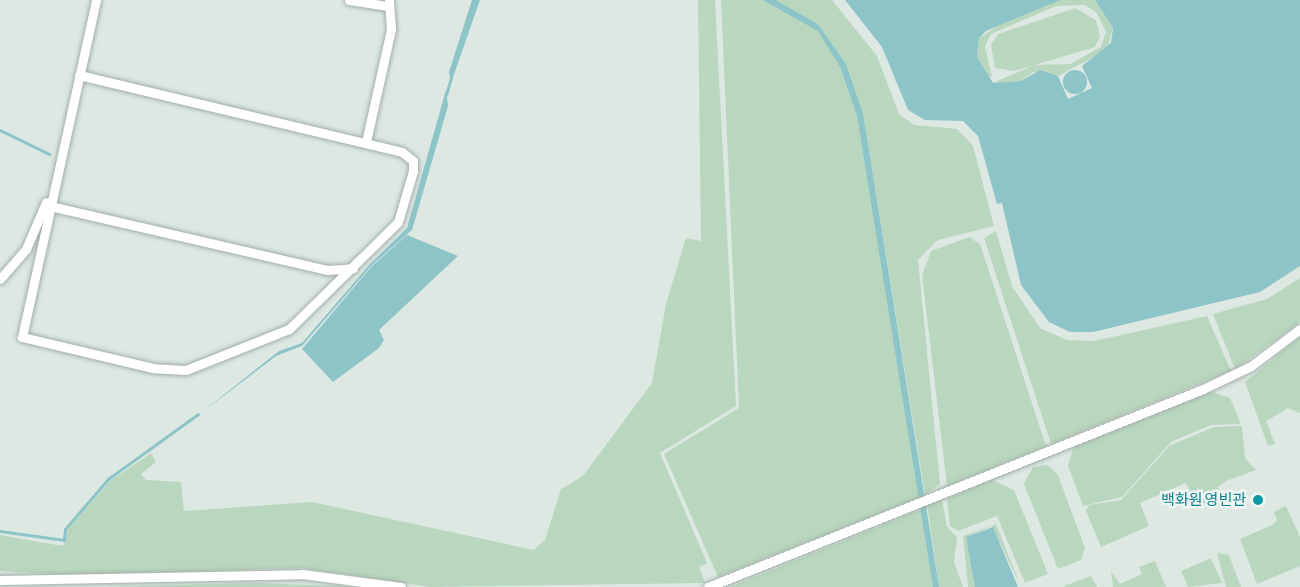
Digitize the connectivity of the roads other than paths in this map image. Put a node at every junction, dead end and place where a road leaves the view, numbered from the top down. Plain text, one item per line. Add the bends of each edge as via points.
1 (96, 0) edge
2 (349, 0) edge
3 (388, 3) edge
4 (79, 75) junction
5 (366, 142) junction
6 (56, 180) junction
7 (50, 206) junction
8 (353, 268) junction
9 (0, 279) edge
10 (1300, 329) edge
11 (0, 580) edge
12 (401, 587) edge
13 (708, 587) edge

1 - 4 street
2 - 3 street
3 - 5 street via 391,29
4 - 5 street
4 - 6 street
5 - 8 street via 407,155 413,171 398,222
6 - 7 street
6 - 9 street via 26,249
7 - 8 street via 327,270
7 - 8 street via 22,337 153,368 186,370 289,329
10 - 13 street via 1232,376
11 - 12 street via 302,574

